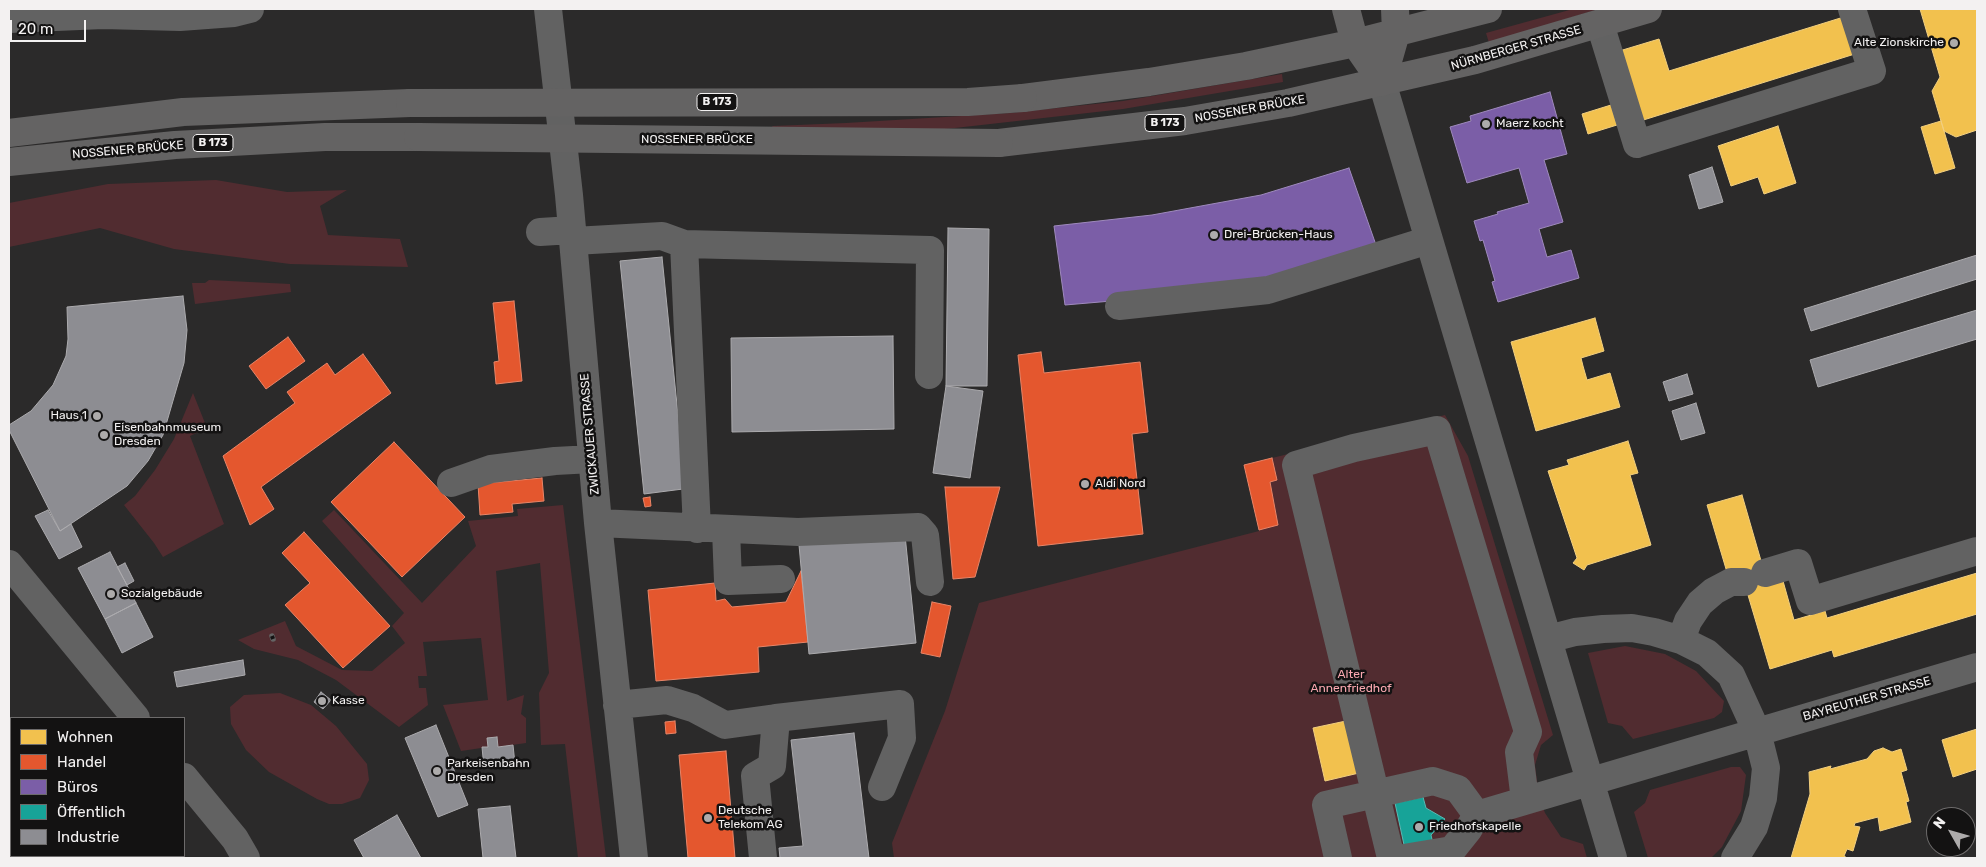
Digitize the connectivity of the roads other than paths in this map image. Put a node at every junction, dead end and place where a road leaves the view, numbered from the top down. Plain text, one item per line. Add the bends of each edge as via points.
1 (250, 9) edge
2 (548, 9) edge
3 (1346, 9) edge
4 (1488, 9) edge
5 (1648, 9) edge
6 (1852, 9) edge
7 (102, 12) edge
8 (9, 20) edge
9 (1396, 21) edge
10 (1600, 24) junction
11 (1355, 43) junction
12 (1382, 82) junction
13 (9, 133) edge
14 (9, 162) edge
15 (540, 232) dead end
16 (573, 235) junction
17 (1429, 240) junction
18 (684, 244) junction
19 (1119, 306) dead end
20 (929, 375) dead end
21 (592, 459) junction
22 (451, 482) dead end
23 (598, 523) junction
24 (697, 528) junction
25 (726, 530) junction
26 (1977, 551) edge
27 (9, 564) edge
28 (781, 579) dead end
29 (930, 582) dead end
30 (1548, 639) junction
31 (1681, 640) junction
32 (1977, 667) edge
33 (617, 705) junction
34 (135, 717) edge
35 (776, 718) junction
36 (1757, 732) junction
37 (185, 778) edge
38 (1590, 781) junction
39 (882, 787) dead end
40 (1376, 794) junction
41 (1525, 800) junction
42 (1477, 814) junction
43 (246, 858) edge
44 (634, 858) edge
45 (763, 858) edge
46 (1338, 858) edge
47 (1391, 858) edge
48 (1404, 858) edge
49 (1612, 858) edge
50 (1735, 858) edge

1 - 7 street via 180,17
2 - 16 street, ZWICKAUER STRASSE
3 - 11 main road
4 - 9 main road
5 - 10 main road, NÜRNBERGER STRASSE
6 - 10 street via 1872,71 1638,144
7 - 8 street
9 - 11 main road
9 - 12 main road
10 - 12 main road, NÜRNBERGER STRASSE via 1476,60
11 - 12 main road
11 - 13 main road, B 173, bridge via 1246,66 1023,98 958,102 410,103 183,112
12 - 14 main road, NOSSENER BRÜCKE / B 173, bridge via 1185,121 999,142 325,137 175,145
12 - 17 street
15 - 16 street
16 - 18 street via 662,236
16 - 21 street, ZWICKAUER STRASSE
17 - 19 street via 1268,290
17 - 30 street
18 - 20 street via 930,250
18 - 24 street
21 - 22 street via 491,469
21 - 23 street, ZWICKAUER STRASSE
23 - 24 street
23 - 33 street, ZWICKAUER STRASSE
24 - 25 street
25 - 28 street via 728,581
25 - 29 street via 798,532 918,527 925,535
26 - 31 street via 1810,601 1798,563 1732,582 1714,591 1700,604 1688,621
27 - 34 street
30 - 31 street via 1603,628 1632,628
30 - 38 street
31 - 36 street via 1707,653 1731,675
32 - 36 street, BAYREUTHER STRASSE
33 - 35 street via 667,700 693,708 726,725
33 - 44 street, ZWICKAUER STRASSE
35 - 39 street via 900,704 902,738
35 - 45 street via 772,766 755,776
36 - 38 street, BAYREUTHER STRASSE
36 - 50 street via 1766,768 1763,798 1754,827
37 - 43 street via 235,839
38 - 41 street, BAYREUTHER STRASSE
38 - 49 street
40 - 41 street via 1296,465 1436,430 1528,732 1519,752
40 - 42 street via 1433,781 1458,789
40 - 46 street via 1326,805
40 - 47 street
41 - 42 street, BAYREUTHER STRASSE
42 - 48 street via 1452,850

